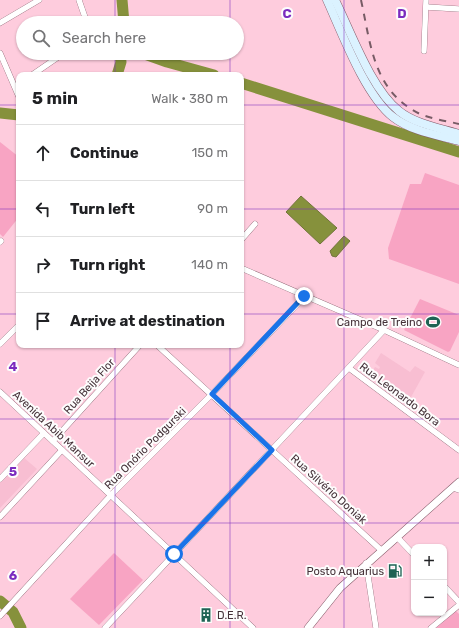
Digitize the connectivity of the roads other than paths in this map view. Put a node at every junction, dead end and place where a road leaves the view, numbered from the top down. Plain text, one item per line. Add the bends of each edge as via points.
1 (39, 0) edge
2 (79, 0) edge
3 (326, 0) edge
4 (335, 0) edge
5 (426, 0) edge
6 (426, 8) junction
7 (459, 9) edge
8 (85, 16) edge
9 (0, 23) edge
10 (424, 51) dead end
11 (0, 53) edge
12 (54, 60) edge
13 (36, 72) edge
14 (16, 84) edge
15 (459, 134) edge
16 (459, 141) edge
17 (255, 224) dead end
18 (244, 237) edge
19 (244, 269) edge
20 (304, 296) junction
21 (16, 328) edge
22 (384, 330) junction
23 (0, 344) edge
24 (137, 348) edge
25 (160, 348) edge
26 (459, 366) edge
27 (349, 368) junction
28 (0, 392) edge
29 (212, 394) junction
30 (44, 433) junction
31 (52, 441) junction
32 (62, 450) junction
33 (272, 450) junction
34 (459, 450) edge
35 (0, 479) edge
36 (459, 482) edge
37 (456, 489) edge
38 (111, 496) junction
39 (0, 517) edge
40 (397, 537) junction
41 (381, 550) junction
42 (411, 552) edge
43 (174, 554) junction
44 (366, 563) junction
45 (447, 590) edge
46 (459, 604) edge
47 (1, 614) edge
48 (105, 628) edge
49 (252, 628) edge
50 (308, 628) edge
51 (376, 628) edge
52 (431, 628) edge

1 - 9 street
2 - 8 street
3 - 16 main road via 379,103 393,117 418,130
4 - 15 main road via 370,72 385,96 399,111 422,122
5 - 6 street
6 - 7 street
6 - 10 street
11 - 14 street
12 - 13 street
17 - 18 street
19 - 20 street
20 - 22 street
20 - 29 street, Rua Onório Podgurski
21 - 23 street
22 - 26 street
22 - 27 street
24 - 31 street, Rua Beija Flor
25 - 29 street, Rua Silvério Doniak
27 - 33 street
27 - 34 street, Rua Leonardo Bora
28 - 30 street, Avenida Abib Mansur
29 - 33 street, Rua Silvério Doniak
29 - 38 street, Rua Onório Podgurski
30 - 31 street, Avenida Abib Mansur
30 - 35 street
31 - 32 street, Avenida Abib Mansur
32 - 38 street, Avenida Abib Mansur
32 - 39 street
33 - 41 street, Rua Silvério Doniak
33 - 43 street
36 - 37 street
37 - 40 street
38 - 43 street, Avenida Abib Mansur
38 - 47 street, Rua Onório Podgurski
40 - 41 street
40 - 42 street
41 - 44 street
43 - 48 street
43 - 49 street, Avenida Abib Mansur
44 - 50 street via 340,588
44 - 51 street
45 - 46 street
46 - 52 street

